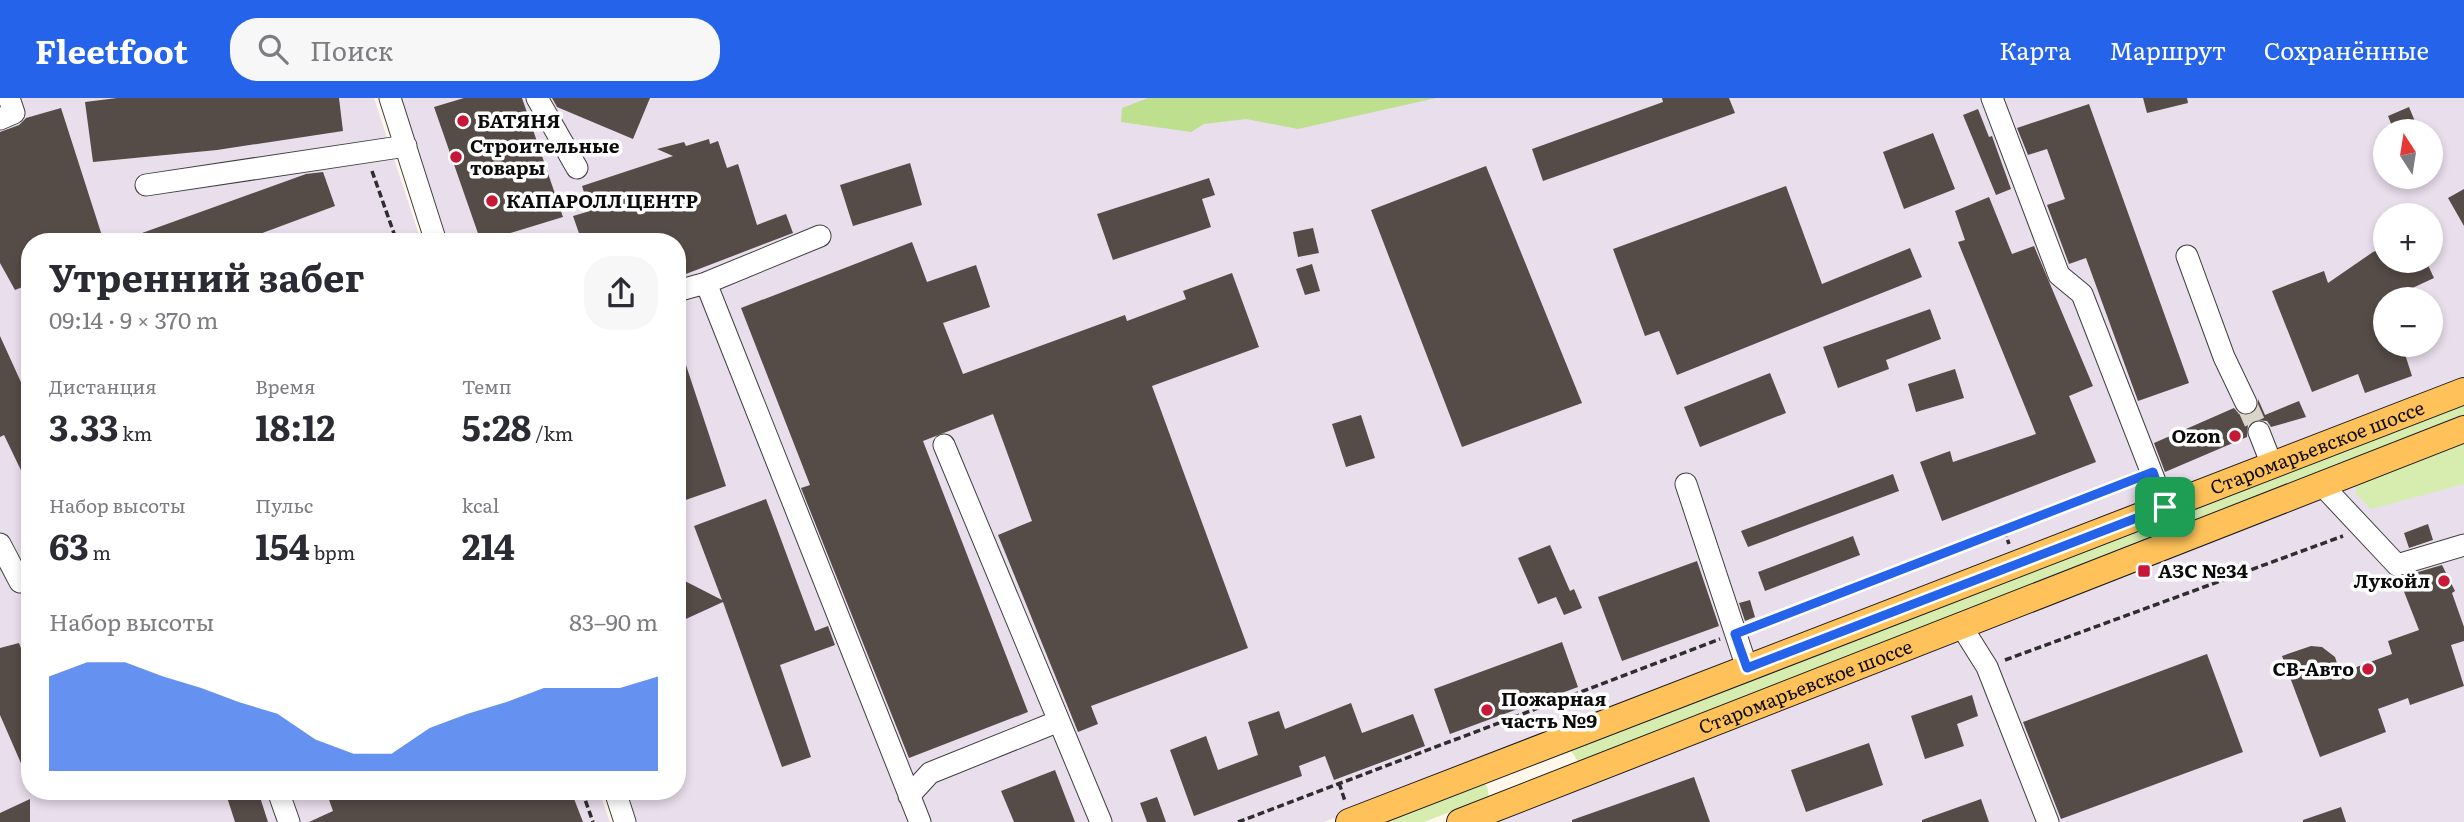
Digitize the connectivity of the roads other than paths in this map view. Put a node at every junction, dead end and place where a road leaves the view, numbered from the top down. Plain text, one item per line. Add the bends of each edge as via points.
1 (9, 98) edge
2 (537, 98) edge
3 (1992, 98) edge
4 (397, 100) edge
5 (0, 119) edge
6 (405, 146) junction
7 (577, 168) dead end
8 (146, 185) dead end
9 (433, 233) edge
10 (820, 236) dead end
11 (2187, 256) dead end
12 (706, 283) junction
13 (686, 289) edge
14 (2464, 391) edge
15 (2246, 404) tunnel mouth
16 (2464, 429) edge
17 (2259, 432) tunnel mouth
18 (944, 445) dead end
19 (2272, 466) junction
20 (1686, 484) dead end
21 (2321, 484) junction
22 (2165, 507) junction
23 (0, 544) edge
24 (2464, 545) edge
25 (20, 582) dead end
26 (1960, 624) junction
27 (1747, 668) junction
28 (1059, 721) junction
29 (1513, 759) junction
30 (909, 796) junction
31 (1528, 796) junction
32 (281, 800) edge
33 (618, 800) edge
34 (289, 822) edge
35 (625, 822) edge
36 (920, 822) edge
37 (1101, 822) edge
38 (1349, 822) edge
39 (1460, 822) edge
40 (2048, 822) edge

1 - 5 street via 14,113
2 - 7 street
3 - 22 street via 2059,275 2082,294
4 - 6 street
6 - 8 street
6 - 9 street
10 - 12 street
11 - 15 street
12 - 13 street
12 - 30 street
14 - 19 main road, Старомарьевское шоссе
16 - 21 main road, Старомарьевское шоссе
17 - 19 street
18 - 28 street
19 - 22 main road, Старомарьевское шоссе
20 - 27 street
21 - 24 street via 2397,565
21 - 26 main road, Старомарьевское шоссе
22 - 27 main road, Старомарьевское шоссе
23 - 25 street
26 - 31 main road, Старомарьевское шоссе
26 - 40 street via 1987,667
27 - 29 main road, Старомарьевское шоссе
28 - 30 street via 930,773
28 - 37 street
29 - 31 main road
29 - 38 main road, Старомарьевское шоссе
30 - 36 street
31 - 39 main road, Старомарьевское шоссе
32 - 34 street
33 - 35 street

